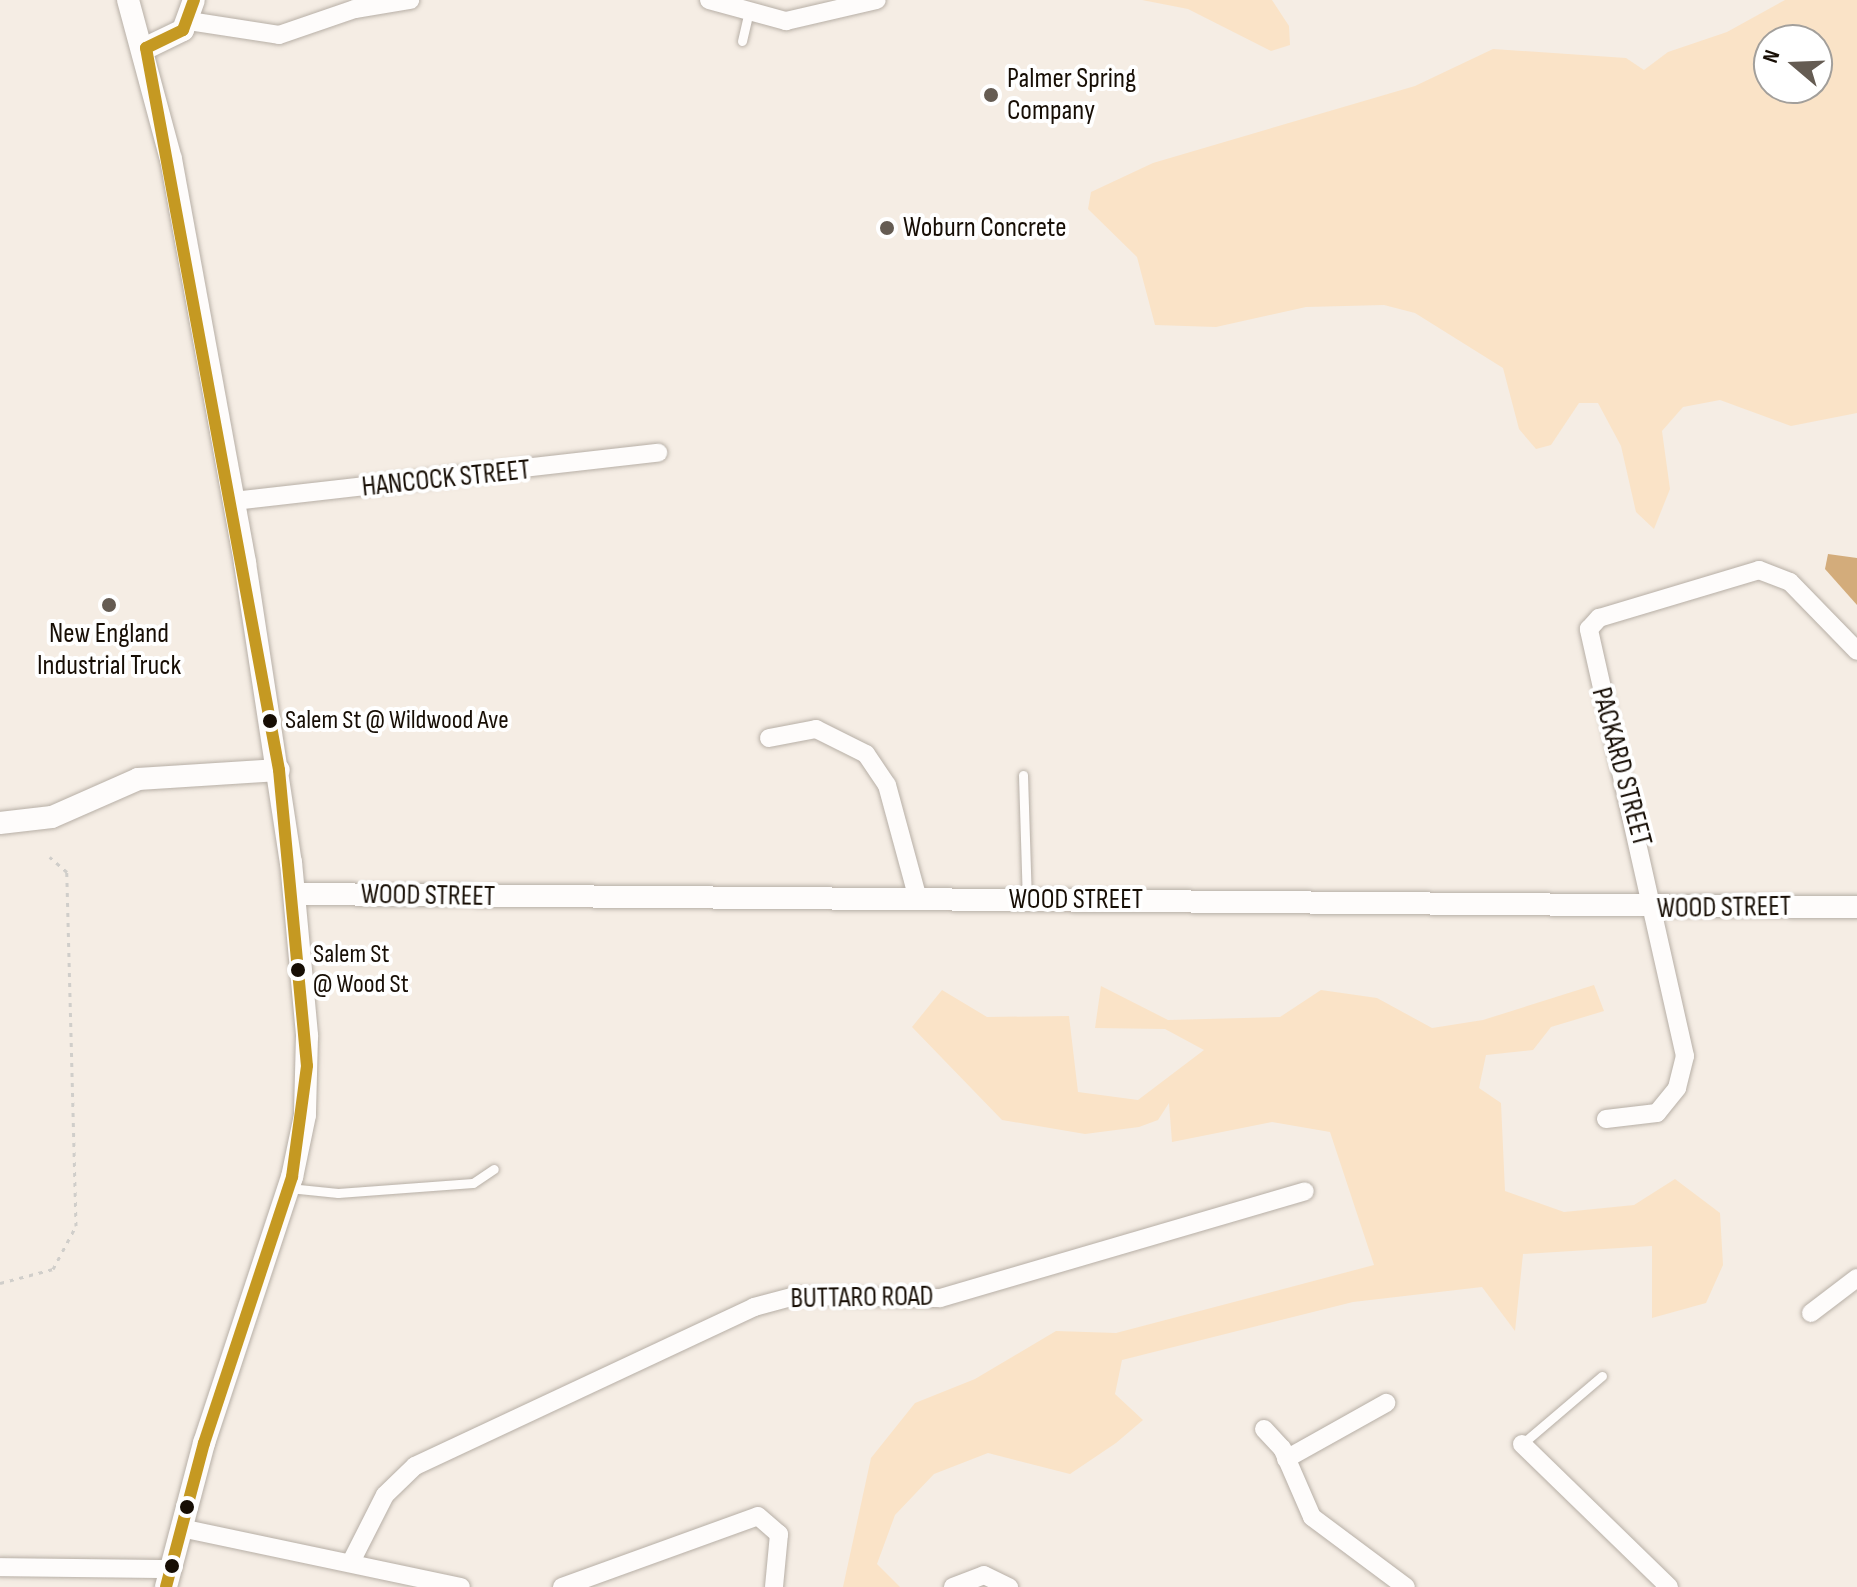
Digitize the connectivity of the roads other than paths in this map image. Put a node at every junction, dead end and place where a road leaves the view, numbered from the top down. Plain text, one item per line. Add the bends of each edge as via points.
1 (128, 0) edge
2 (410, 0) edge
3 (709, 0) edge
4 (877, 0) edge
5 (191, 11) edge
6 (748, 16) junction
7 (742, 41) dead end
8 (146, 48) junction
9 (658, 453) dead end
10 (234, 501) junction
11 (1857, 651) edge
12 (769, 738) dead end
13 (279, 770) junction
14 (1023, 775) dead end
15 (0, 823) edge
16 (295, 894) junction
17 (918, 899) junction
18 (1027, 901) junction
19 (1857, 907) edge
20 (1650, 909) junction
21 (1606, 1119) dead end
22 (494, 1169) dead end
23 (289, 1188) junction
24 (1305, 1191) dead end
25 (1857, 1278) edge
26 (1811, 1313) dead end
27 (1602, 1376) dead end
28 (1386, 1403) dead end
29 (1264, 1429) dead end
30 (1522, 1444) joint
31 (1286, 1459) junction
32 (181, 1528) junction
33 (351, 1562) junction
34 (0, 1567) edge
35 (169, 1578) edge
36 (461, 1587) edge
37 (562, 1587) edge
38 (774, 1587) edge
39 (953, 1587) edge
40 (1009, 1587) edge
41 (1406, 1587) edge
42 (1669, 1587) edge

1 - 8 street
2 - 5 street via 355,9 279,35
3 - 6 street
4 - 6 street via 801,20
5 - 8 street via 162,45
6 - 7 lane
8 - 10 street
9 - 10 street, HANCOCK STREET
10 - 13 street
11 - 20 street, PACKARD STREET via 1790,582 1759,570 1590,626 1588,645 1649,875
12 - 17 street via 816,729 866,754 887,785
13 - 15 street via 138,779 52,817
13 - 16 street
14 - 18 lane
16 - 17 street, WOOD STREET
16 - 23 street via 307,1066
17 - 18 street, WOOD STREET
18 - 20 street, WOOD STREET
19 - 20 street, WOOD STREET
20 - 21 street, PACKARD STREET via 1683,1030 1684,1072 1657,1113
22 - 23 lane via 473,1183 338,1193
23 - 32 street
24 - 33 street, BUTTARO ROAD via 949,1296 795,1296 754,1307 415,1466 385,1495
25 - 26 street
27 - 30 lane
28 - 31 street
29 - 31 street
30 - 42 street
31 - 41 street via 1312,1517
32 - 33 street
32 - 35 street
33 - 36 street
34 - 35 street
37 - 38 street via 709,1529 767,1519 779,1534
39 - 40 street via 984,1575

